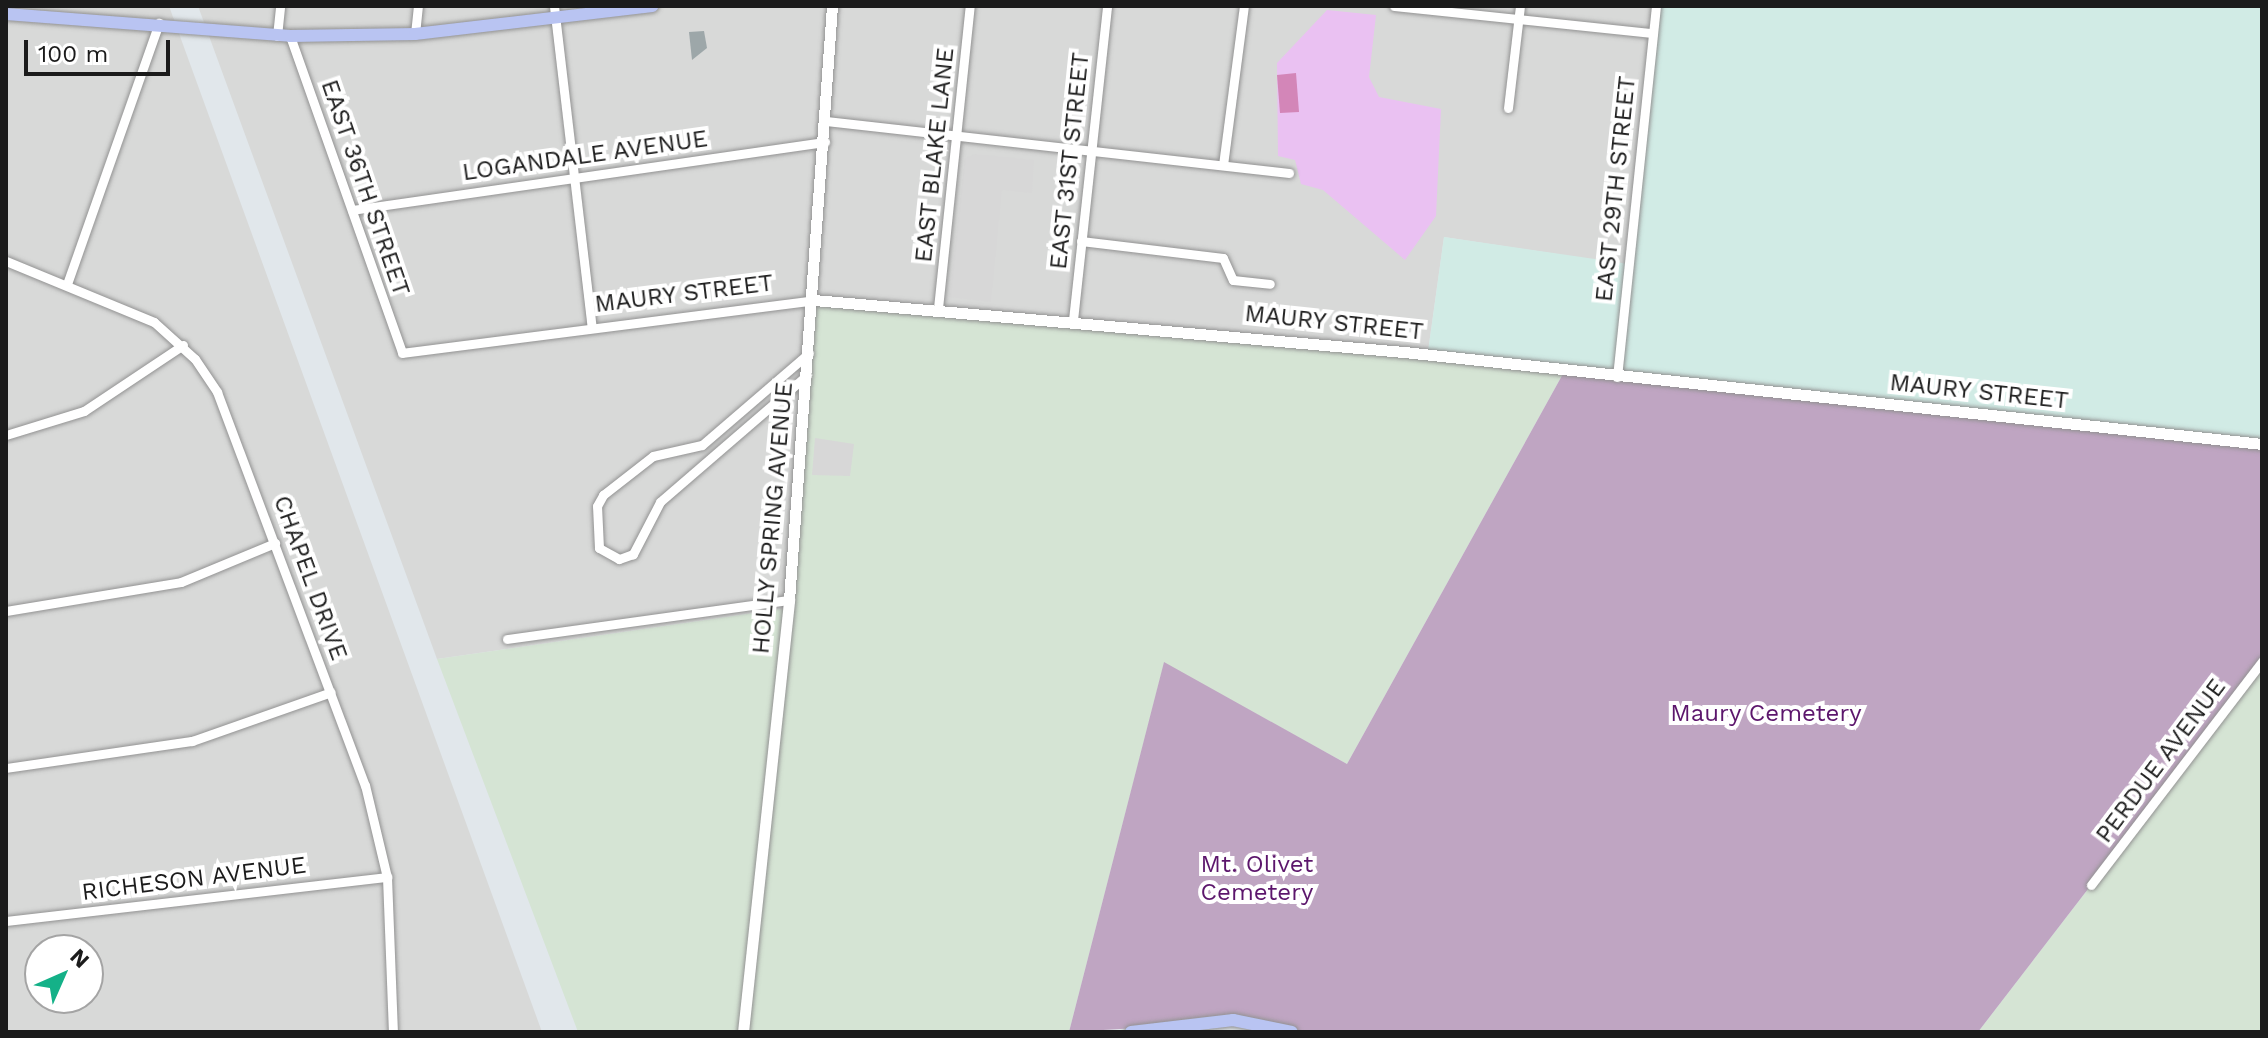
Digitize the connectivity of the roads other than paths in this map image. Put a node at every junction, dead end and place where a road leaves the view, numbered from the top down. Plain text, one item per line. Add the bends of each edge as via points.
1 (7, 6) edge
2 (280, 6) edge
3 (418, 6) edge
4 (554, 6) edge
5 (652, 6) edge
6 (832, 6) edge
7 (970, 6) edge
8 (1107, 6) edge
9 (1244, 6) edge
10 (1394, 6) edge
11 (1520, 6) edge
12 (1656, 6) edge
13 (6, 14) edge
14 (1519, 18) junction
15 (552, 22) junction
16 (159, 23) junction
17 (1653, 33) junction
18 (415, 34) junction
19 (284, 36) junction
20 (1508, 108) dead end
21 (826, 121) junction
22 (957, 136) junction
23 (825, 142) junction
24 (1091, 153) junction
25 (1223, 165) junction
26 (1289, 173) dead end
27 (572, 178) junction
28 (352, 210) junction
29 (1081, 241) junction
30 (6, 261) edge
31 (18, 266) junction
32 (6, 270) edge
33 (67, 284) junction
34 (1270, 284) dead end
35 (814, 300) junction
36 (938, 308) junction
37 (1073, 320) junction
38 (592, 328) junction
39 (183, 345) junction
40 (402, 353) joint
41 (809, 353) junction
42 (807, 375) junction
43 (1617, 377) junction
44 (6, 435) edge
45 (2262, 444) edge
46 (275, 543) junction
47 (789, 600) junction
48 (6, 611) edge
49 (507, 639) dead end
50 (2262, 661) edge
51 (331, 692) junction
52 (6, 768) edge
53 (387, 877) junction
54 (2091, 885) dead end
55 (6, 921) edge
56 (389, 1032) edge
57 (743, 1032) edge
58 (1131, 1032) edge
59 (1292, 1032) edge

1 - 13 street
2 - 19 street, EAST 36TH STREET
3 - 18 street
4 - 15 street
5 - 15 main road
6 - 21 street, HOLLY SPRING AVENUE
7 - 22 street, EAST BLAKE LANE
8 - 24 street, EAST 31ST STREET
9 - 25 street
10 - 14 street
11 - 14 street
12 - 17 street, EAST 29TH STREET
13 - 16 main road
14 - 17 street
14 - 20 street
15 - 18 main road
15 - 27 street
16 - 19 main road
16 - 33 street
17 - 43 street, EAST 29TH STREET
18 - 19 main road
19 - 28 street, EAST 36TH STREET
21 - 22 street
21 - 23 street, HOLLY SPRING AVENUE
22 - 24 street
22 - 36 street, EAST BLAKE LANE
23 - 27 street, LOGANDALE AVENUE
23 - 35 street, HOLLY SPRING AVENUE
24 - 25 street
24 - 29 street, EAST 31ST STREET
25 - 26 street
27 - 28 street, LOGANDALE AVENUE
27 - 38 street
28 - 40 street, EAST 36TH STREET
29 - 34 street via 1223,258 1233,280
29 - 37 street, EAST 31ST STREET
30 - 31 street, CHAPEL DRIVE
31 - 32 street
31 - 33 street, CHAPEL DRIVE
33 - 39 street, CHAPEL DRIVE via 135,311
35 - 36 street, MAURY STREET
35 - 38 street, MAURY STREET
35 - 41 street, HOLLY SPRING AVENUE
36 - 37 street, MAURY STREET
37 - 43 street, MAURY STREET
38 - 40 street, MAURY STREET
39 - 44 street via 84,411
39 - 46 street, CHAPEL DRIVE via 228,415
41 - 42 street, HOLLY SPRING AVENUE
41 - 42 street via 702,445 653,456 603,495 597,506 599,548 612,557 633,554 660,502
42 - 47 street, HOLLY SPRING AVENUE
43 - 45 street, MAURY STREET
46 - 48 street via 181,582
46 - 51 street, CHAPEL DRIVE
47 - 49 street
47 - 57 street, HOLLY SPRING AVENUE
50 - 54 street, PERDUE AVENUE
51 - 52 street via 192,741
51 - 53 street, CHAPEL DRIVE via 365,785
53 - 55 street, RICHESON AVENUE
53 - 56 street, CHAPEL DRIVE
58 - 59 main road via 1233,1020

